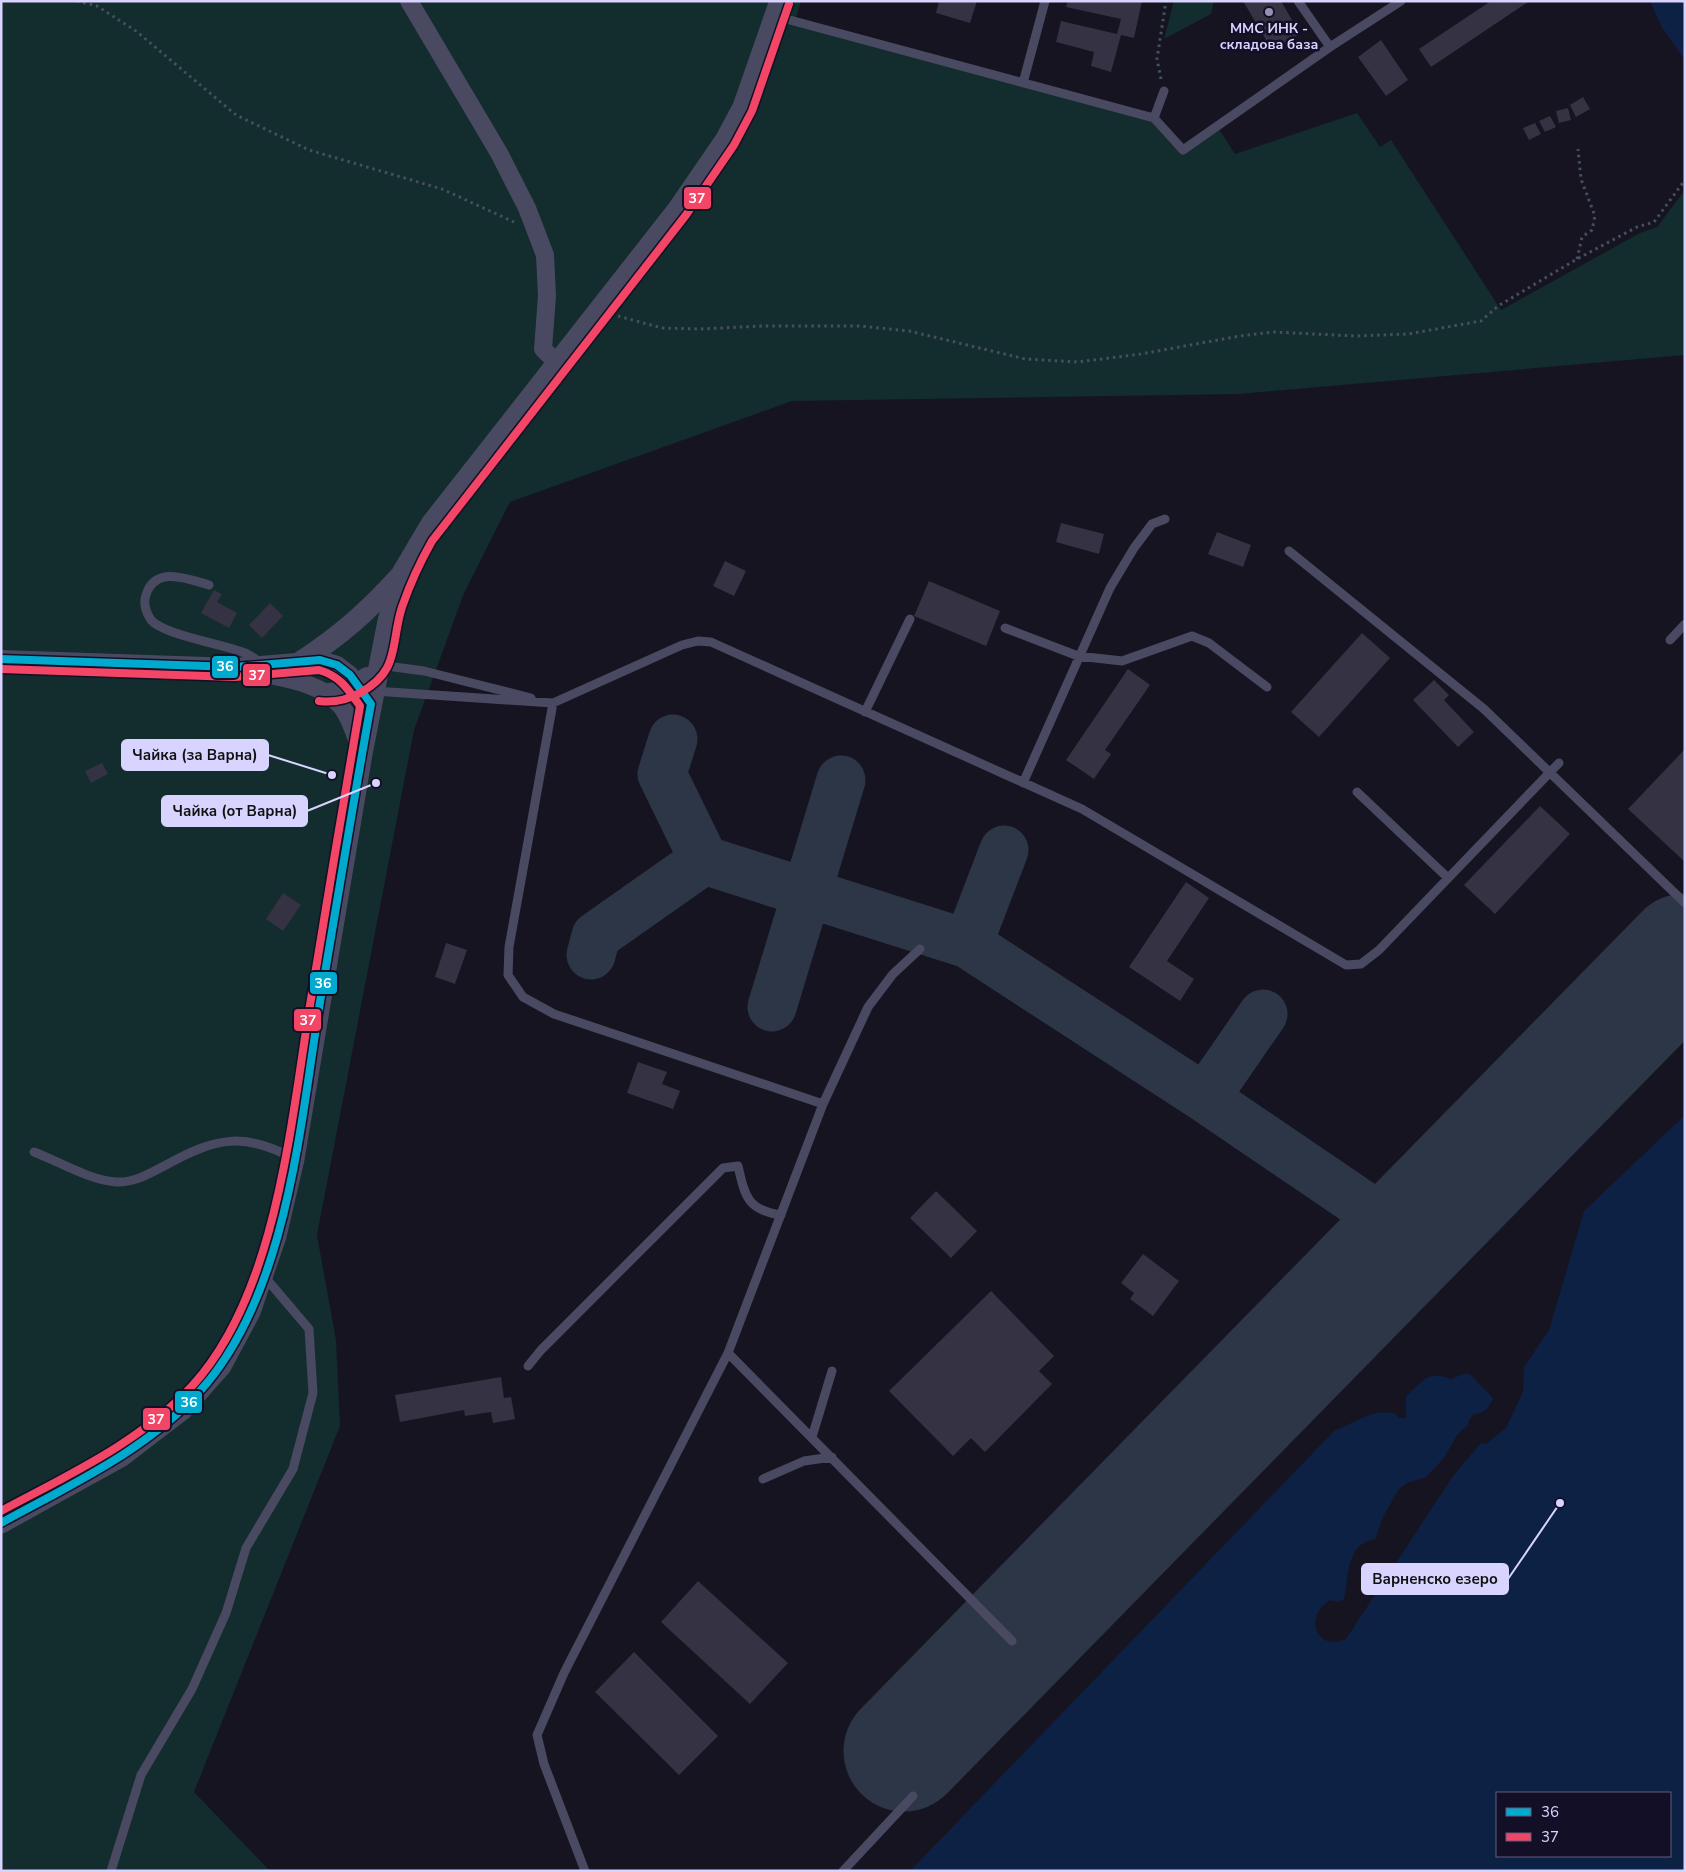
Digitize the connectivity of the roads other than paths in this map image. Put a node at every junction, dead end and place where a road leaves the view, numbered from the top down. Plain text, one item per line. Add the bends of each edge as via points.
1 (409, 1) edge
2 (1045, 1) edge
3 (1298, 1) edge
4 (1401, 1) edge
5 (777, 9) edge
6 (1330, 47) junction
7 (1023, 83) junction
8 (1164, 91) road end
9 (1154, 118) junction
10 (556, 362) junction
11 (1165, 520) dead end
12 (1289, 550) dead end
13 (402, 573) junction
14 (209, 585) dead end
15 (910, 619) dead end
16 (1685, 624) edge
17 (1005, 628) dead end
18 (1670, 640) dead end
19 (1078, 656) junction
20 (1, 659) edge
21 (300, 662) junction
22 (379, 665) junction
23 (265, 666) junction
24 (235, 667) junction
25 (1267, 687) dead end
26 (324, 693) junction
27 (367, 693) junction
28 (553, 703) junction
29 (865, 712) junction
30 (362, 754) junction
31 (1560, 763) dead end
32 (1549, 774) junction
33 (1023, 783) junction
34 (1357, 792) dead end
35 (1448, 878) junction
36 (1685, 904) edge
37 (920, 949) dead end
38 (824, 1104) junction
39 (34, 1152) dead end
40 (294, 1159) junction
41 (781, 1215) junction
42 (264, 1276) junction
43 (728, 1353) junction
44 (528, 1366) dead end
45 (832, 1371) dead end
46 (812, 1437) junction
47 (832, 1458) junction
48 (763, 1479) dead end
49 (1, 1523) edge
50 (1012, 1641) dead end
51 (913, 1796) dead end
52 (111, 1871) edge
53 (585, 1871) edge
54 (843, 1871) edge

1 - 10 street via 499,153 527,208 545,256 547,296 543,349
2 - 7 lane
3 - 6 lane
4 - 6 lane
5 - 7 lane
5 - 10 street via 743,107 726,139 678,209
6 - 9 lane via 1183,150
7 - 9 lane
8 - 9 lane
10 - 13 street via 431,524
11 - 19 lane via 1152,524 1134,548 1110,588
12 - 32 lane via 1484,709
13 - 21 street via 338,637
13 - 22 street
14 - 23 lane via 177,576 161,578 154,582 145,596 147,613 158,626 245,653
15 - 29 lane
16 - 18 lane
17 - 19 lane
19 - 25 lane via 1122,661 1192,636 1209,643
19 - 33 lane
20 - 24 street
21 - 23 street
21 - 27 street via 320,660 337,665
22 - 27 street
22 - 28 lane via 424,671
23 - 24 street
24 - 26 street via 306,684
26 - 27 street via 343,690
26 - 30 street via 340,705
27 - 28 lane
27 - 30 street
28 - 29 lane via 682,645 698,641 711,642
28 - 38 lane via 509,948 508,975 523,997 554,1014
29 - 33 lane
30 - 40 street
31 - 32 lane
32 - 35 lane
32 - 36 lane
33 - 35 lane via 1082,809 1346,965 1361,964 1379,950
34 - 35 lane
37 - 38 lane via 893,974 868,1007
38 - 41 lane
39 - 40 lane via 100,1179 117,1182 135,1180 214,1143 249,1140 275,1148
40 - 42 street
41 - 43 lane
41 - 44 lane via 765,1213 753,1206 745,1195 738,1166 723,1168
42 - 49 street via 250,1312 221,1366 182,1410 122,1456
42 - 52 lane via 309,1329 313,1393 294,1469 246,1548 226,1613 192,1689 141,1774
43 - 46 lane
43 - 53 lane via 564,1673 537,1735 544,1764
45 - 46 lane
46 - 47 lane
47 - 48 lane via 804,1461
47 - 50 lane
51 - 54 lane

